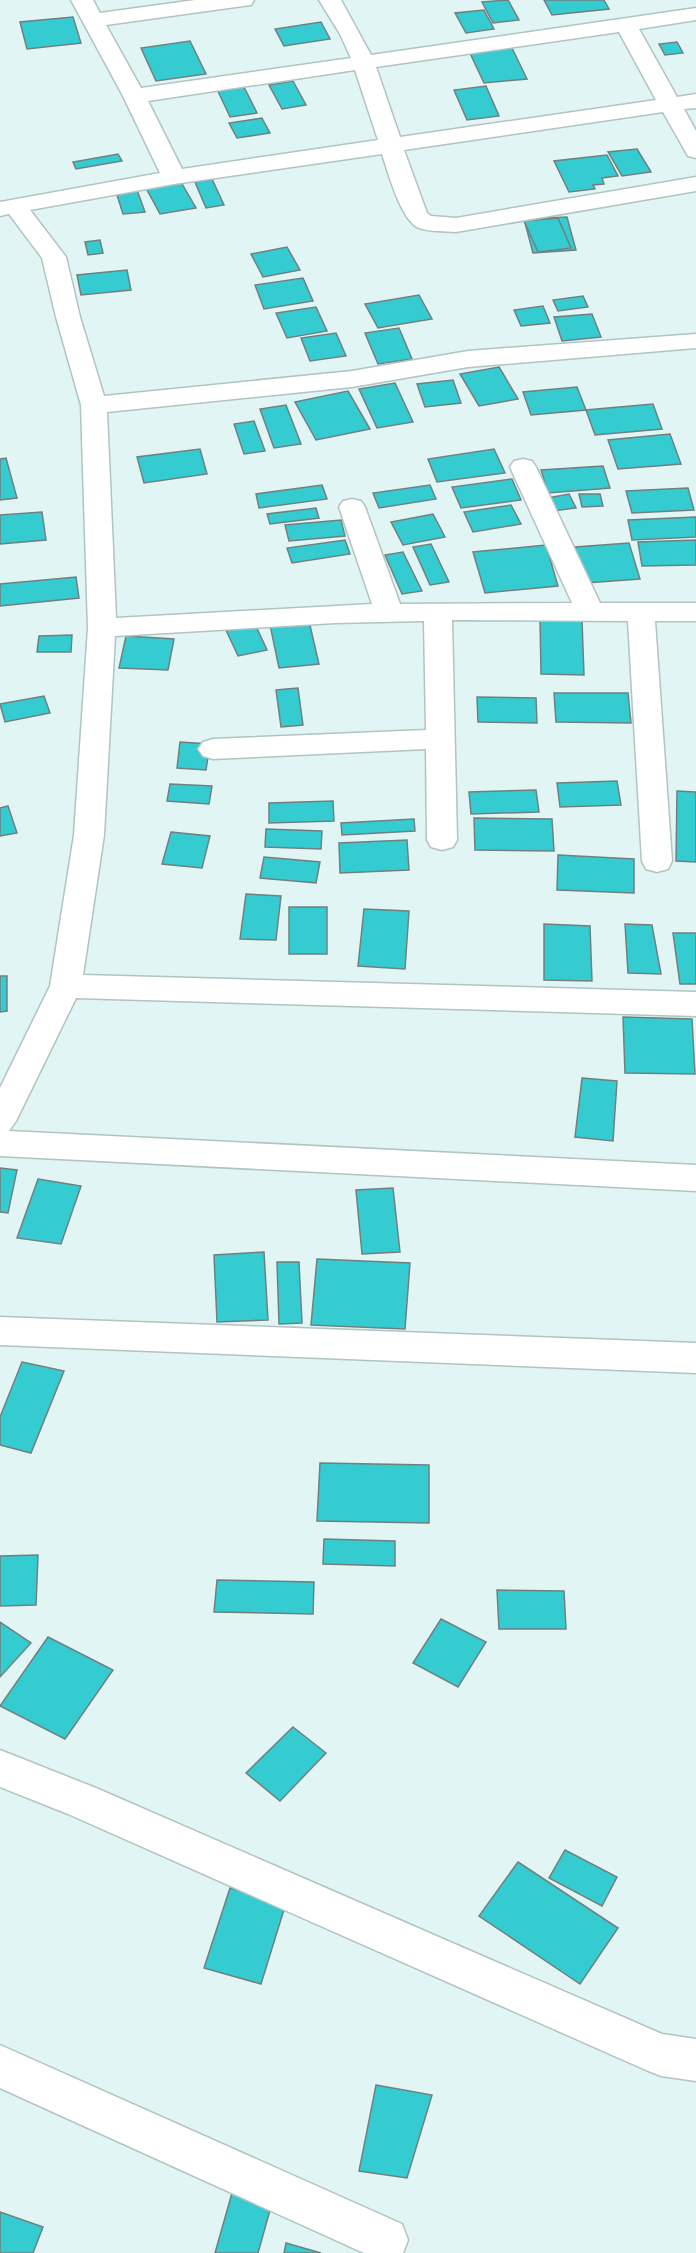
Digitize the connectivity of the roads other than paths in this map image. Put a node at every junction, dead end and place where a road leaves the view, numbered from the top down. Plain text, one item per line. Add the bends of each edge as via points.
1 (82, 0) edge
2 (243, 0) edge
3 (330, 0) edge
4 (696, 14) edge
5 (93, 20) junction
6 (625, 24) junction
7 (366, 62) junction
8 (134, 96) junction
9 (696, 101) edge
10 (669, 105) junction
11 (390, 145) junction
12 (696, 151) edge
13 (174, 177) junction
14 (696, 184) edge
15 (7, 207) edge
16 (696, 341) edge
17 (94, 405) junction
18 (523, 467) dead end
19 (352, 507) dead end
20 (590, 611) junction
21 (641, 611) junction
22 (438, 612) junction
23 (696, 612) edge
24 (389, 613) junction
25 (102, 628) junction
26 (440, 739) junction
27 (213, 749) dead end
28 (442, 840) dead end
29 (657, 861) dead end
30 (66, 986) junction
31 (696, 1004) edge
32 (0, 1121) edge
33 (0, 1143) edge
34 (696, 1178) edge
35 (0, 1331) edge
36 (696, 1358) edge
37 (0, 1768) edge
38 (696, 2060) edge
39 (0, 2066) edge
40 (386, 2240) dead end

1 - 5 street
2 - 5 street
3 - 7 street via 348,24
4 - 6 street
5 - 8 street
6 - 7 street
6 - 10 street
7 - 8 street
7 - 11 street
8 - 13 street
9 - 10 street
10 - 11 street
10 - 12 street
11 - 13 street
11 - 14 street via 417,216 435,224 456,225
13 - 15 street
15 - 17 street via 54,257
16 - 17 street via 468,359 352,379
17 - 25 street
18 - 20 street
19 - 24 street
20 - 21 street
20 - 22 street
21 - 23 street
21 - 29 street
22 - 24 street
22 - 26 street
24 - 25 street
25 - 30 street via 89,835
26 - 27 street
26 - 28 street
30 - 31 street
30 - 32 street
33 - 34 street
35 - 36 street
37 - 38 street via 661,2055
39 - 40 street

